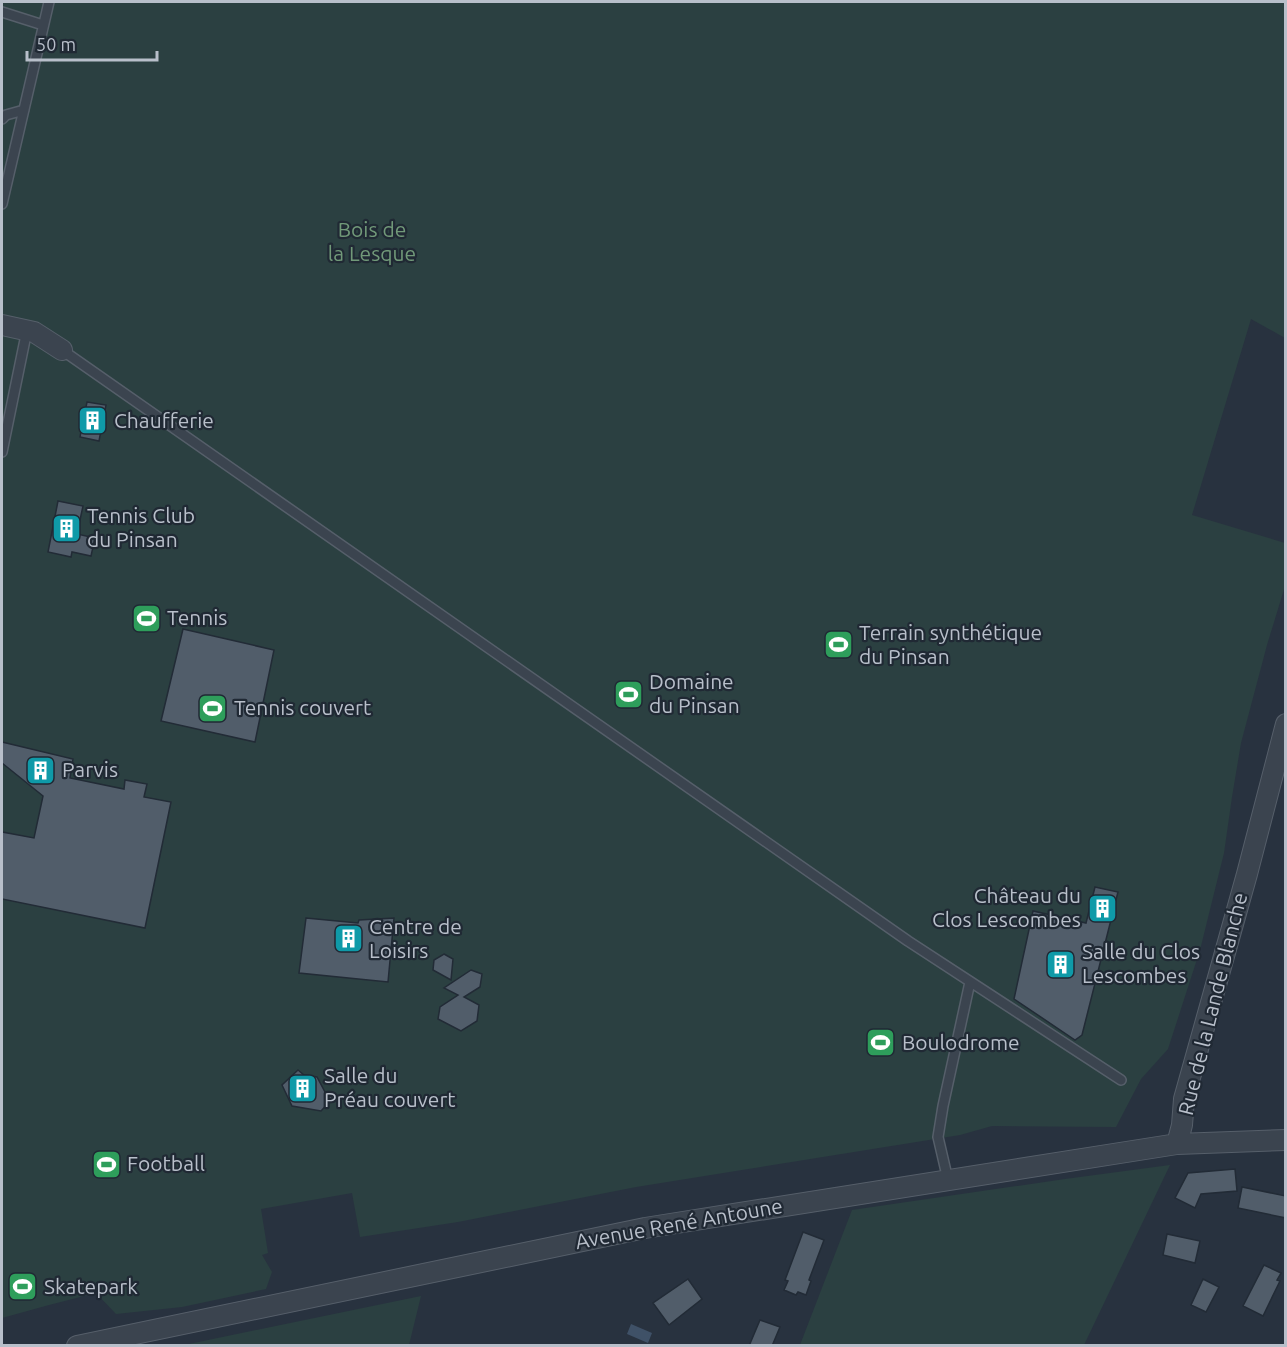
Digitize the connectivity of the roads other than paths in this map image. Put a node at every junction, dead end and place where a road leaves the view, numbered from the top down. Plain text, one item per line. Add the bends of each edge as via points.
1 (5, 2) edge
2 (49, 2) edge
3 (2, 13) edge
4 (44, 25) junction
5 (24, 110) junction
6 (2, 119) edge
7 (2, 161) edge
8 (10, 167) junction
9 (2, 204) edge
10 (2, 325) edge
11 (27, 330) junction
12 (62, 350) joint
13 (2, 453) edge
14 (1286, 724) edge
15 (970, 981) junction
16 (1121, 1080) dead end
17 (1286, 1140) edge
18 (1177, 1144) junction
19 (948, 1180) junction
20 (78, 1346) edge

1 - 3 lane
2 - 4 lane
3 - 4 lane
4 - 5 lane
5 - 6 lane
5 - 8 lane
7 - 8 lane
8 - 9 lane
10 - 11 street
11 - 12 street
11 - 13 lane
12 - 15 lane
14 - 18 street, Rue de la Lande Blanche via 1184,1098
15 - 16 lane
15 - 19 lane via 938,1137
17 - 18 street, Avenue René Antoune
18 - 19 street, Avenue René Antoune
19 - 20 street, Avenue René Antoune via 645,1228

